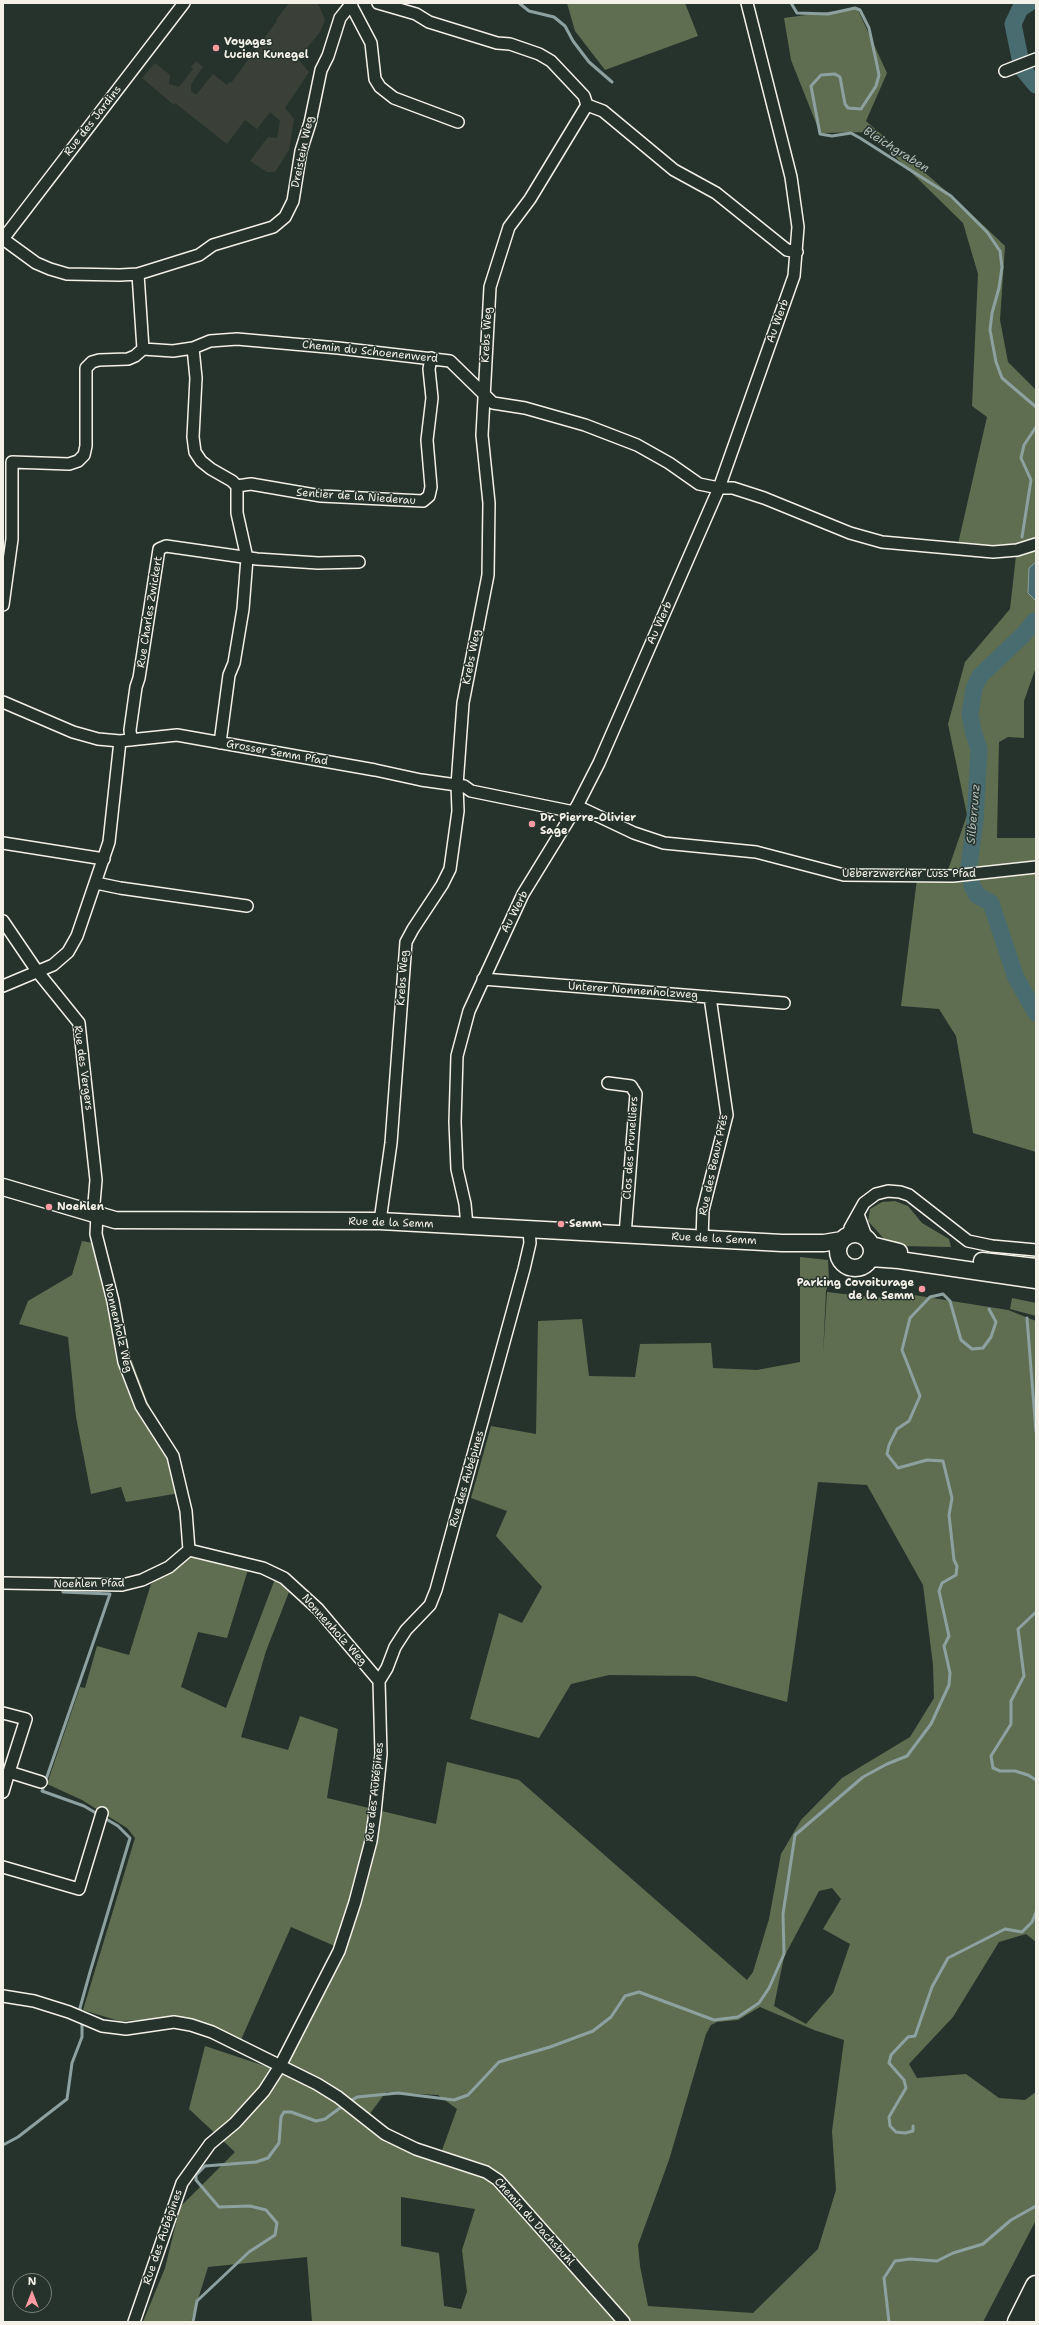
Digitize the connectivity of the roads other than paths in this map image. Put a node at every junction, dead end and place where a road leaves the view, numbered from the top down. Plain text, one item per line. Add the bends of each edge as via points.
1 (184, 3) edge
2 (378, 3) edge
3 (747, 3) edge
4 (352, 4) edge
5 (1033, 61) edge
6 (1008, 70) dead end
7 (587, 105) junction
8 (458, 122) dead end
9 (3, 239) edge
10 (798, 252) junction
11 (138, 274) junction
12 (193, 348) junction
13 (143, 349) junction
14 (431, 358) junction
15 (484, 396) junction
16 (7, 463) edge
17 (237, 486) junction
18 (719, 488) junction
19 (1036, 544) edge
20 (247, 558) junction
21 (359, 562) dead end
22 (3, 605) edge
23 (3, 702) edge
24 (125, 740) junction
25 (220, 743) junction
26 (457, 785) junction
27 (575, 809) junction
28 (3, 843) edge
29 (104, 859) junction
30 (1036, 867) edge
31 (96, 882) junction
32 (247, 906) dead end
33 (3, 920) edge
34 (37, 971) junction
35 (483, 979) junction
36 (3, 986) edge
37 (710, 997) junction
38 (784, 1003) dead end
39 (608, 1083) dead end
40 (3, 1187) edge
41 (858, 1214) junction
42 (95, 1215) junction
43 (380, 1221) junction
44 (467, 1226) junction
45 (529, 1230) junction
46 (625, 1235) junction
47 (846, 1237) junction
48 (702, 1239) junction
49 (782, 1243) junction
50 (870, 1248) junction
51 (1036, 1250) edge
52 (838, 1255) junction
53 (1036, 1267) edge
54 (1036, 1280) edge
55 (189, 1550) junction
56 (3, 1583) edge
57 (379, 1680) junction
58 (3, 1713) edge
59 (9, 1772) junction
60 (41, 1782) dead end
61 (3, 1792) edge
62 (102, 1813) dead end
63 (3, 1867) edge
64 (3, 1996) edge
65 (280, 2066) junction
66 (1036, 2286) edge
67 (134, 2322) edge
68 (624, 2322) edge
69 (1018, 2322) edge

1 - 9 street, Rue des Jardins
2 - 7 street via 497,44 510,44 539,54 552,61 584,96
3 - 10 street, Au Werb via 791,177 798,227
4 - 8 street via 371,43 375,79 380,87 394,98
4 - 11 street, Dreistein Weg via 340,18 321,70 310,123 301,151 293,200 285,217 273,227 213,245 198,255
5 - 6 street
7 - 10 street via 603,111 674,170 716,193 787,250
7 - 15 street, Krebs Weg via 530,199 509,226 490,286
9 - 11 street, Dreistein Weg via 36,263 67,274
10 - 18 street, Au Werb via 794,276
11 - 13 street
12 - 13 street, Chemin du Schoenenwerd via 173,352
12 - 14 street, Chemin du Schoenenwerd via 210,341 237,339
12 - 17 street via 196,378 193,438 195,452 201,461
13 - 16 street via 128,359 100,360 92,362 86,368 84,456 69,464
14 - 15 street, Chemin du Schoenenwerd via 450,361
14 - 17 street, Sentier de la Niederau via 429,368 432,398 426,440 430,487 429,496 423,502 321,496 251,484
15 - 18 street, Chemin du Schoenenwerd via 493,403 554,415 637,445 699,484
15 - 26 street, Krebs Weg via 482,435 489,503 488,575 463,703
16 - 22 street via 12,539
17 - 20 street via 237,513
18 - 19 street, Chemin du Schoenenwerd via 733,488 764,498 850,533 882,542 993,552 1017,550
18 - 27 street, Au Werb via 599,764
20 - 21 street via 318,563
20 - 24 street, Rue Charles Zwickert via 166,546 159,549 140,678 136,687 130,730
20 - 25 street via 243,609 234,663 229,675
23 - 24 street, Grosser Semm Pfad via 72,732 98,739
24 - 25 street, Grosser Semm Pfad via 177,735
24 - 29 street
25 - 26 street, Grosser Semm Pfad
26 - 27 street, Grosser Semm Pfad via 471,791
26 - 43 street, Krebs Weg via 458,812 450,869 406,942 390,1143
27 - 30 street, Ueberzwercher Luss Pfad via 664,843 756,852 844,875 963,875
27 - 35 street, Au Werb via 523,894
28 - 29 street
29 - 31 street
31 - 32 street via 120,888
31 - 34 street via 77,936 68,952 53,964
33 - 34 street, Rue des Vergers
34 - 36 street
34 - 42 street, Rue des Vergers via 79,1023 96,1180
35 - 37 street, Unterer Nonnenholzweg
35 - 44 street, Au Werb via 469,1011 457,1056 457,1169
37 - 38 street, Unterer Nonnenholzweg
37 - 48 street, Rue des Beaux Prés via 727,1115 703,1210
39 - 46 street, Clos des Prunelliers via 631,1086 636,1094
40 - 42 main road, Rue de la Semm
41 - 47 street
41 - 50 street
41 - 51 street via 864,1203 876,1194 900,1192 909,1195 968,1241
42 - 43 main road, Rue de la Semm via 115,1220 147,1221
42 - 55 street, Nonnenholz Weg via 96,1234 124,1362 141,1406 172,1456 186,1511
43 - 44 main road, Rue de la Semm
44 - 45 main road, Rue de la Semm
45 - 46 main road, Rue de la Semm
45 - 57 street, Rue des Aubépines via 530,1244 524,1269 436,1590 430,1605 406,1630 395,1647
46 - 48 main road, Rue de la Semm
47 - 49 main road, Rue de la Semm via 824,1243
47 - 50 main road via 859,1234
47 - 52 main road via 838,1245
48 - 49 main road, Rue de la Semm
49 - 52 main road, Rue de la Semm
50 - 52 main road via 864,1266 854,1268 845,1265
50 - 53 main road
50 - 54 main road via 899,1260
55 - 56 street, Noehlen Pfad via 169,1567 142,1580 122,1585
55 - 57 street, Nonnenholz Weg via 263,1568 284,1578 318,1609
57 - 65 street, Rue des Aubépines via 381,1754 375,1813 365,1864 338,1952
58 - 59 street via 26,1719
59 - 60 street
59 - 61 street
62 - 63 street via 79,1889
64 - 65 street, Chemin du Dachsbuhl via 34,2001 102,2026 126,2029 174,2022 191,2025 212,2032
65 - 67 street, Rue des Aubépines via 264,2091 235,2124 210,2144 182,2183
65 - 68 street, Chemin du Dachsbuhl via 338,2097 391,2137 416,2149 492,2175
66 - 69 highway

